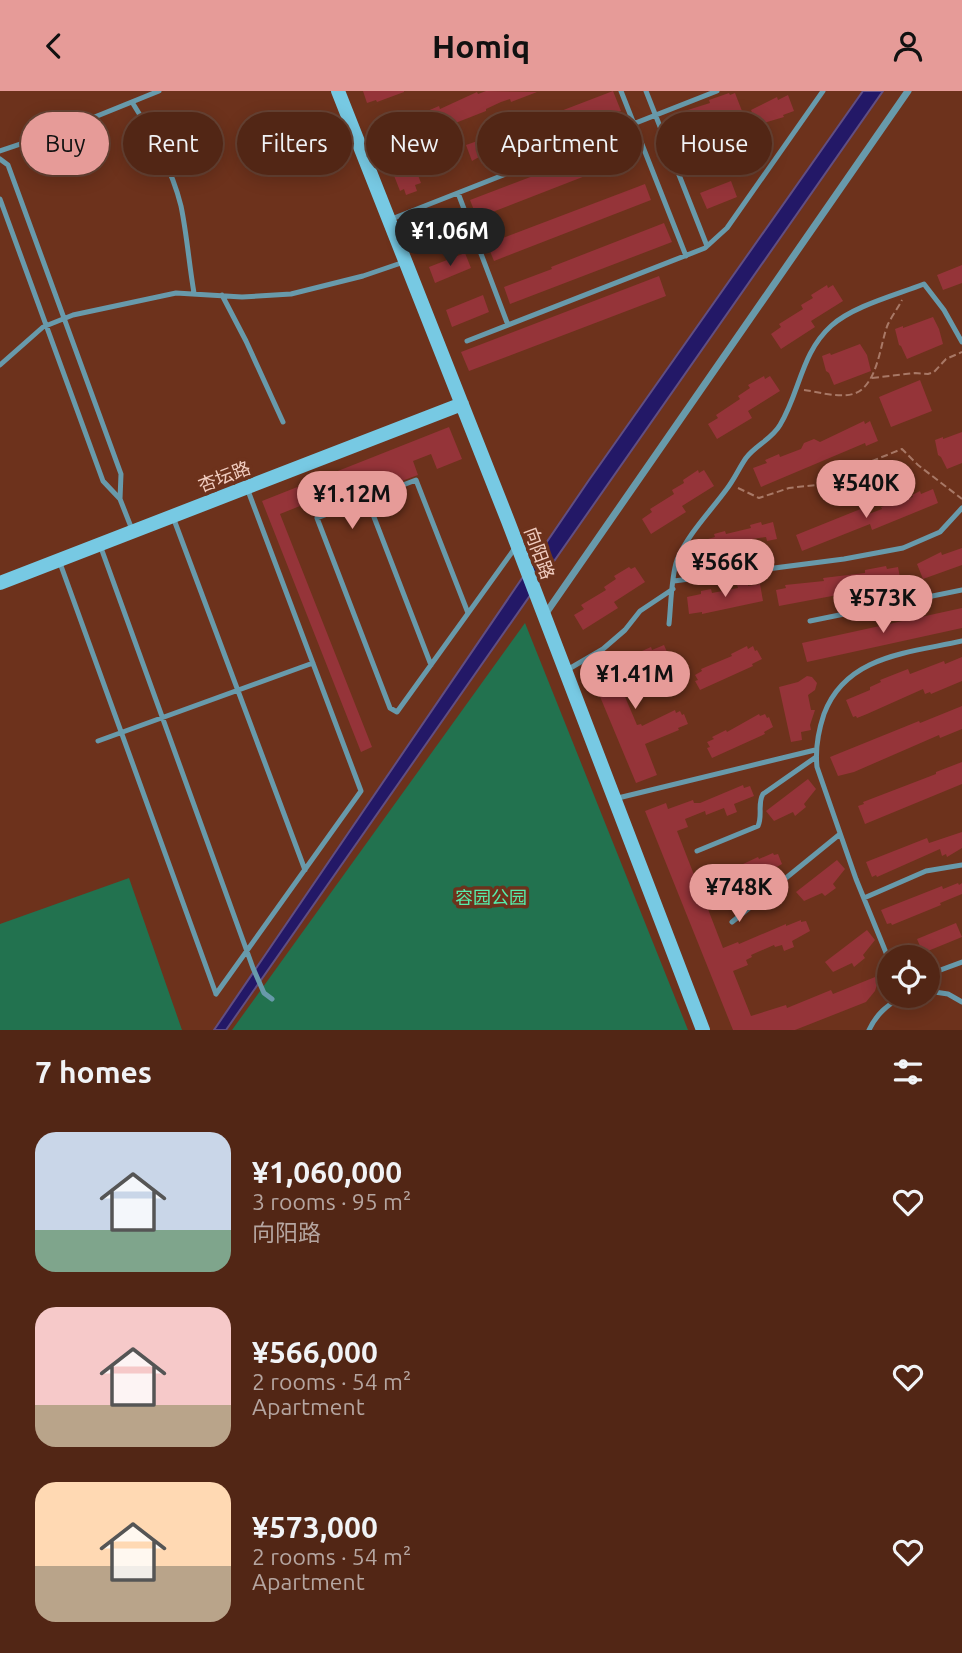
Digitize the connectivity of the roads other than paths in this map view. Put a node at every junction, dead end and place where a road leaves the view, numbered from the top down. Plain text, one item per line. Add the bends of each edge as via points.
1 (159, 91) edge
2 (338, 91) edge
3 (621, 91) edge
4 (646, 91) edge
5 (718, 91) edge
6 (823, 91) edge
7 (908, 91) edge
8 (132, 102) junction
9 (629, 112) edge
10 (664, 112) edge
11 (656, 115) joint
12 (642, 121) edge
13 (642, 144) edge
14 (0, 151) edge
15 (0, 159) edge
16 (504, 175) edge
17 (679, 175) edge
18 (458, 193) junction
19 (0, 199) edge
20 (389, 220) junction
21 (707, 246) junction
22 (686, 256) junction
23 (405, 261) junction
24 (194, 293) junction
25 (222, 295) junction
26 (64, 318) junction
27 (46, 325) junction
28 (508, 325) junction
29 (467, 341) dead end
30 (962, 342) edge
31 (0, 365) edge
32 (462, 404) junction
33 (283, 422) dead end
34 (247, 488) junction
35 (120, 499) junction
36 (367, 499) junction
37 (961, 511) edge
38 (173, 517) junction
39 (133, 532) junction
40 (100, 545) junction
41 (517, 545) junction
42 (59, 560) junction
43 (674, 580) junction
44 (0, 583) edge
45 (673, 589) junction
46 (962, 590) edge
47 (468, 613) junction
48 (544, 617) junction
49 (810, 621) dead end
50 (669, 624) dead end
51 (962, 641) edge
52 (313, 663) junction
53 (431, 665) junction
54 (564, 671) junction
55 (238, 691) junction
56 (163, 717) junction
57 (122, 732) junction
58 (98, 741) dead end
59 (815, 754) junction
60 (614, 799) junction
61 (840, 834) junction
62 (697, 851) dead end
63 (962, 865) edge
64 (305, 870) junction
65 (864, 898) junction
66 (732, 922) dead end
67 (883, 945) edge
68 (247, 950) junction
69 (962, 962) edge
70 (940, 970) edge
71 (940, 992) edge
72 (272, 999) dead end
73 (962, 1002) edge
74 (884, 1008) edge
75 (703, 1030) edge
76 (869, 1030) edge

1 - 8 lane
2 - 20 street, 向阳路
3 - 9 lane
4 - 11 lane
5 - 10 lane
6 - 21 lane via 727,228
7 - 48 street
8 - 14 lane
8 - 24 lane via 181,206
11 - 12 lane
13 - 22 lane
15 - 26 lane via 8,165
16 - 18 lane
17 - 21 lane
18 - 20 lane
18 - 28 lane
19 - 27 lane
20 - 23 street, 向阳路
21 - 22 lane
22 - 28 lane
23 - 25 lane via 291,294
23 - 32 street, 向阳路
24 - 25 lane
24 - 26 lane
25 - 33 lane
26 - 27 lane
26 - 35 lane via 121,474
27 - 31 lane
27 - 35 lane via 103,481
28 - 29 lane
30 - 43 lane via 924,285 834,323 811,348 792,404 775,433 745,459 690,536 676,563
32 - 34 street, 杏坛路
32 - 41 street, 向阳路
34 - 38 street, 杏坛路
34 - 52 lane
35 - 39 lane
36 - 47 lane via 416,480
36 - 53 lane
36 - 53 lane via 317,518 390,708 397,712
37 - 43 lane via 940,532 903,548
38 - 39 street, 杏坛路
38 - 55 lane
39 - 40 street, 杏坛路
40 - 42 street, 杏坛路
40 - 56 lane
41 - 47 lane
41 - 48 street, 向阳路
42 - 44 street, 杏坛路
42 - 57 lane
43 - 45 lane
45 - 50 lane
45 - 54 lane via 640,611 603,649
46 - 49 lane
47 - 53 lane
48 - 54 street, 向阳路
51 - 59 lane via 877,661 852,673 828,702
52 - 55 lane
52 - 64 lane via 361,791
54 - 60 street, 向阳路
55 - 56 lane
55 - 64 lane
56 - 57 lane
56 - 68 lane
57 - 58 lane
57 - 68 lane via 216,994
59 - 60 lane
59 - 61 lane
59 - 62 lane via 763,794 758,826
60 - 75 street, 向阳路
61 - 65 lane
61 - 66 lane
63 - 65 lane via 926,871
64 - 68 lane
65 - 67 lane
68 - 72 lane via 264,993
69 - 70 lane
71 - 73 lane
74 - 76 lane

